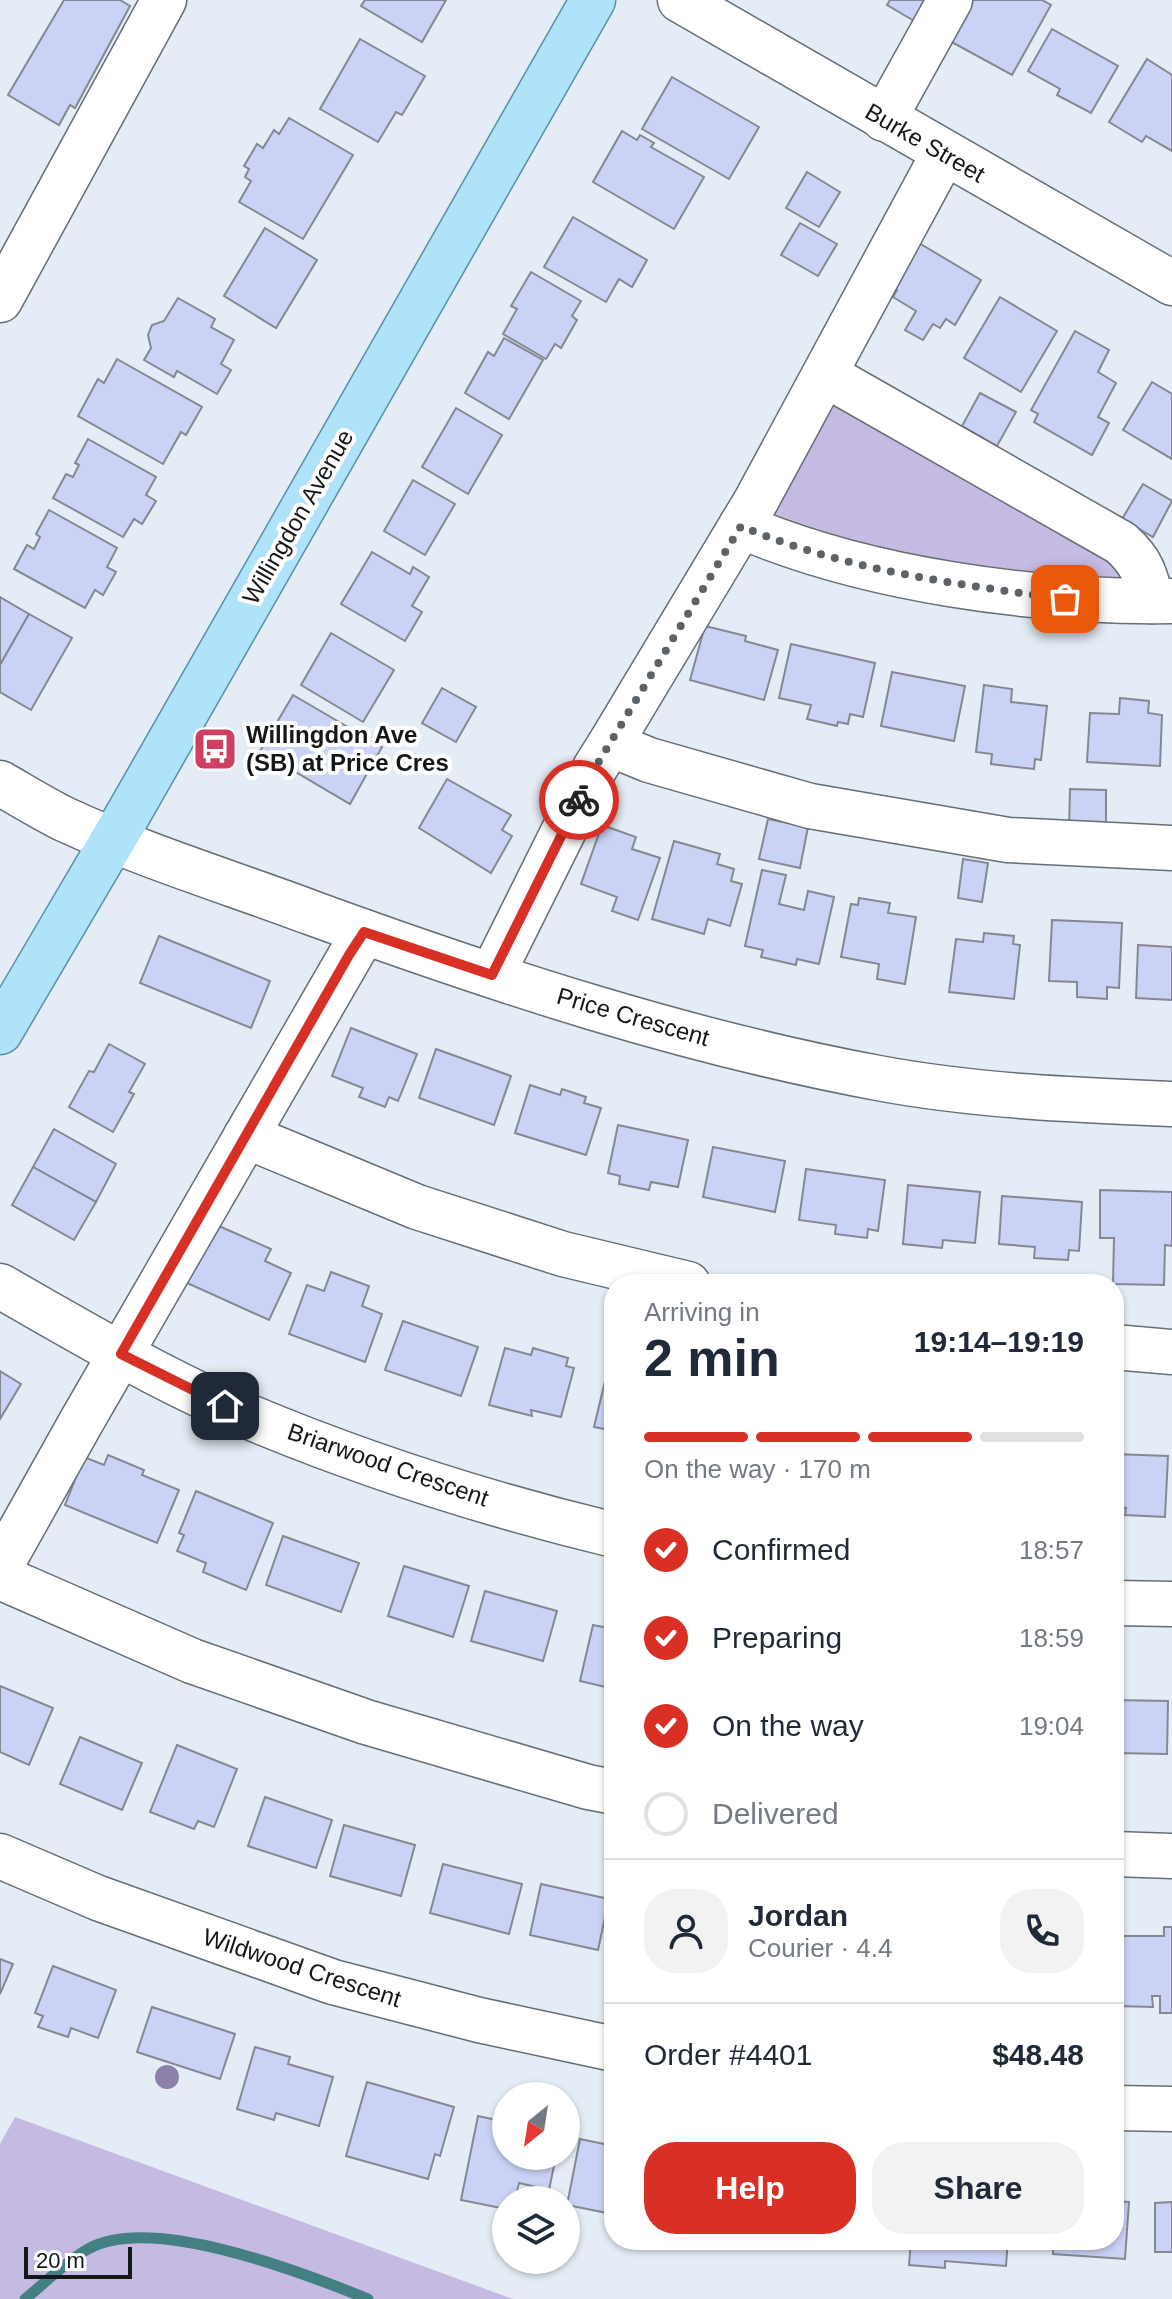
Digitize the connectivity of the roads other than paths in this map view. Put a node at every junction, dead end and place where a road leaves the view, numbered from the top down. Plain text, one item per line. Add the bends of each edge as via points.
1 (164, 0) edge
2 (593, 0) edge
3 (680, 0) edge
4 (950, 0) edge
5 (884, 119) junction
6 (944, 153) junction
7 (1172, 283) edge
8 (0, 300) edge
9 (826, 375) junction
10 (741, 526) junction
11 (1162, 601) edge
12 (610, 744) junction
13 (0, 783) edge
14 (114, 838) junction
15 (1172, 848) edge
16 (364, 932) junction
17 (492, 975) junction
18 (0, 1032) edge
19 (1172, 1104) edge
20 (246, 1136) junction
21 (646, 1274) edge
22 (0, 1286) edge
23 (1124, 1348) edge
24 (1172, 1352) edge
25 (121, 1354) junction
26 (604, 1532) edge
27 (0, 1567) edge
28 (0, 1577) edge
29 (1124, 1603) edge
30 (1172, 1604) edge
31 (604, 1790) edge
32 (1124, 1854) edge
33 (0, 1856) edge
34 (1172, 1856) edge
35 (604, 2047) edge
36 (1124, 2108) edge
37 (1172, 2109) edge

1 - 8 street
2 - 14 main road, Willingdon Avenue
3 - 5 street, Burke Street
4 - 5 street
5 - 6 street, Burke Street
6 - 7 street, Burke Street
6 - 9 street
9 - 10 street
9 - 11 street via 1121,543 1136,557
10 - 11 street via 892,573 1065,599
10 - 12 street
12 - 15 street via 810,806 1008,840
12 - 17 street
13 - 14 street, Price Crescent via 65,819
14 - 16 street, Price Crescent
14 - 18 main road, Willingdon Avenue
16 - 17 street, Price Crescent
16 - 20 street
17 - 19 street, Price Crescent via 638,1021 879,1078 1047,1099
20 - 21 street via 417,1207 563,1254
20 - 25 street
22 - 25 street, Briarwood Crescent
23 - 24 street
25 - 26 street, Briarwood Crescent via 225,1406 322,1445
25 - 27 street
28 - 31 street via 206,1666 366,1722
29 - 30 street
32 - 34 street
33 - 35 street, Wildwood Crescent via 98,1898 333,1982
36 - 37 street

